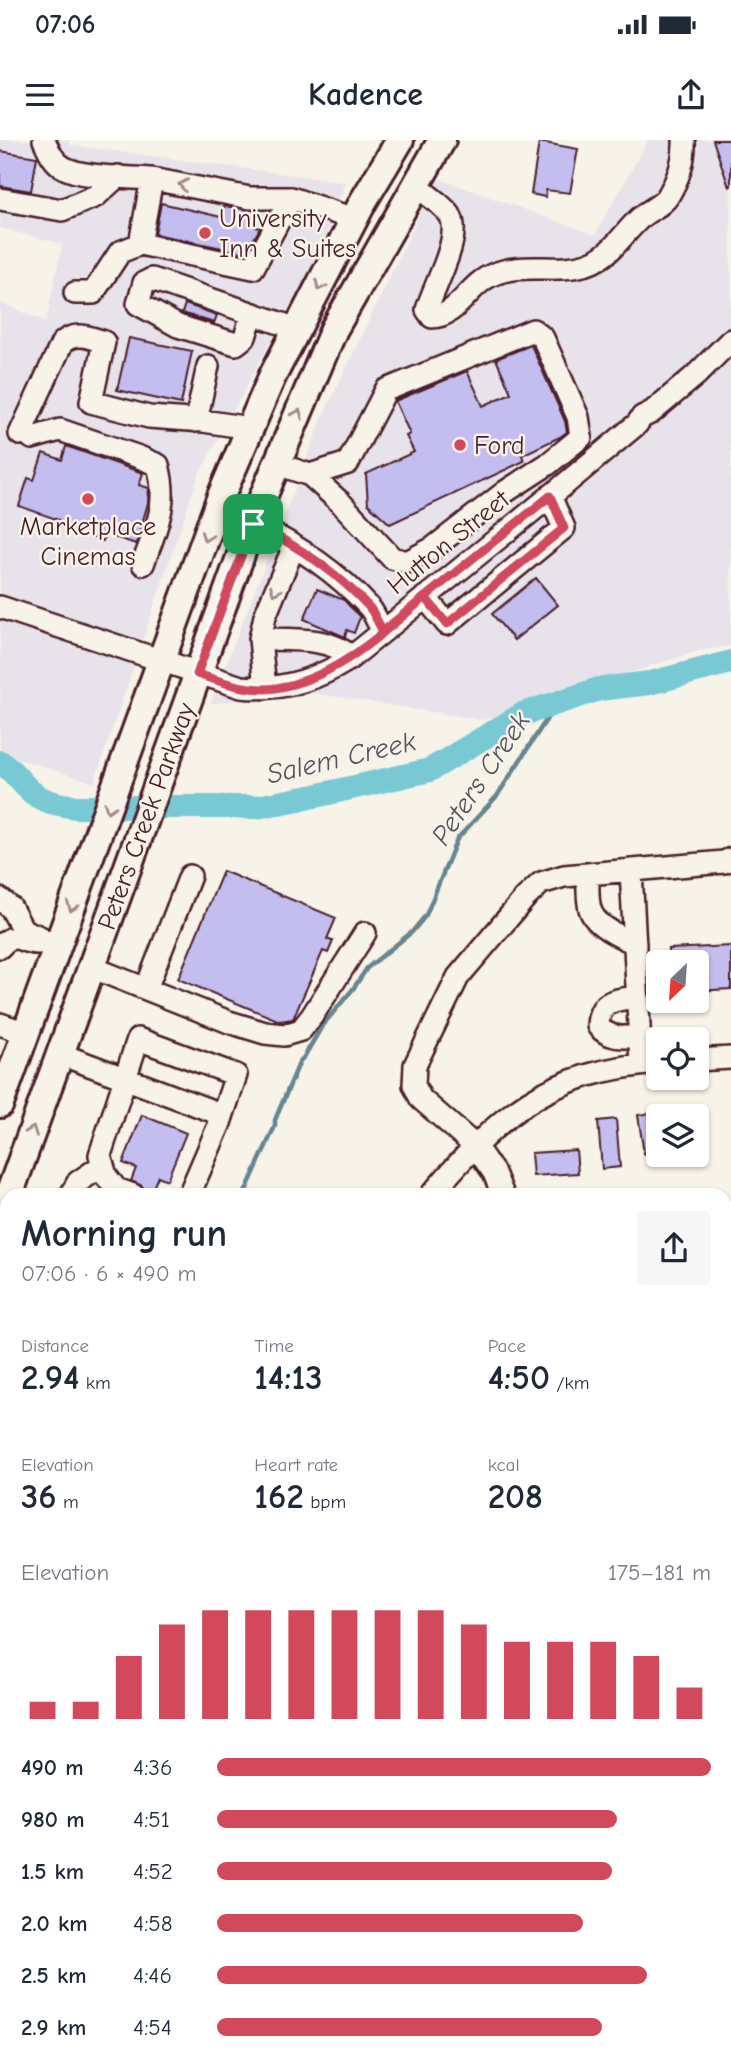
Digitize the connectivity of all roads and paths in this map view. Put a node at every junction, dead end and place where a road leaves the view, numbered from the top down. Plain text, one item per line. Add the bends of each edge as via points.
1 (44, 140) edge
2 (400, 140) edge
3 (442, 140) edge
4 (684, 140) edge
5 (118, 176) junction
6 (152, 179) junction
7 (416, 186) junction
8 (291, 198) junction
9 (0, 199) edge
10 (354, 219) junction
11 (140, 244) junction
12 (75, 293) dead end
13 (252, 314) junction
14 (298, 329) junction
15 (731, 340) edge
16 (208, 366) dead end
17 (196, 421) junction
18 (250, 428) junction
19 (277, 464) junction
20 (310, 475) junction
21 (550, 496) junction
22 (253, 524) junction
23 (294, 546) junction
24 (143, 564) dead end
25 (425, 597) junction
26 (0, 607) edge
27 (383, 631) junction
28 (260, 639) junction
29 (351, 657) junction
30 (162, 661) junction
31 (197, 674) junction
32 (265, 688) junction
33 (731, 859) edge
34 (631, 870) junction
35 (588, 874) junction
36 (190, 876) dead end
37 (0, 899) edge
38 (0, 911) edge
39 (365, 933) dead end
40 (8, 942) edge
41 (635, 943) junction
42 (49, 945) junction
43 (91, 967) junction
44 (146, 989) junction
45 (638, 997) junction
46 (0, 1024) edge
47 (26, 1033) junction
48 (639, 1036) junction
49 (60, 1054) junction
50 (646, 1056) edge
51 (731, 1058) edge
52 (709, 1059) edge
53 (646, 1064) edge
54 (127, 1079) junction
55 (0, 1104) edge
56 (220, 1123) junction
57 (475, 1146) junction
58 (103, 1165) junction
59 (13, 1188) edge
60 (75, 1188) edge
61 (115, 1188) edge
62 (192, 1188) edge
63 (437, 1188) edge
64 (500, 1188) edge

1 - 5 street via 63,167
2 - 10 main road, Peters Creek Parkway
3 - 7 main road, Peters Creek Parkway
4 - 7 street via 685,160 667,198 640,217 610,252 587,264 516,268 493,274 441,317 432,317 428,310 454,230 450,215
5 - 6 street
5 - 9 street via 96,196 62,210
8 -> 6 street via 250,198
6 - 11 street
19 -> 7 main road, Peters Creek Parkway via 334,329
8 - 10 street
8 - 11 street via 253,268
10 -> 14 main road, Peters Creek Parkway
11 - 12 street via 120,251 93,293
13 - 13 street via 152,279 144,283 138,304 177,327 236,344 245,337
13 - 14 street
14 - 18 main road, Peters Creek Parkway
15 - 21 street, Hutton Street via 696,375
16 - 17 street
17 - 18 street
17 - 24 street via 149,417 91,402 104,342 82,335 62,343 26,436 60,430 158,466 163,505
18 -> 30 main road, Peters Creek Parkway
19 - 20 street
19 - 22 main road, Peters Creek Parkway
20 - 20 street via 392,558 407,562 433,548 580,437 578,417 543,338 533,330 386,390 348,463
21 - 25 street, Hutton Street
21 - 25 street via 564,528 447,624
22 - 23 street
22 - 31 main road, Peters Creek Parkway
23 - 27 street via 320,561 371,609
23 -> 28 street via 265,615
25 - 27 street, Hutton Street
26 - 30 street, Hutton Street
27 - 29 street, Hutton Street
28 - 29 street via 327,644
28 - 32 street
29 - 32 street, Hutton Street via 320,675
30 - 31 street, Hutton Street
30 -> 42 main road, Peters Creek Parkway via 96,843
31 - 32 street, Hutton Street via 241,687
31 - 43 main road, Peters Creek Parkway
33 - 34 street
34 - 35 street
34 - 41 street
35 - 41 street via 590,911
35 - 57 street via 541,883 525,898 458,977 415,1065 414,1085 421,1098
36 - 44 street
37 - 42 street via 23,930
38 - 40 street
39 - 44 street via 312,1016 300,1030 284,1035 229,1022
40 - 42 street
41 - 45 street
42 - 47 main road, Peters Creek Parkway
43 - 44 street
43 - 49 main road, Peters Creek Parkway
45 - 48 street
45 - 48 street via 605,1005 598,1014 598,1026 612,1037
46 - 47 street
47 - 55 main road, Peters Creek Parkway
48 - 50 street
49 - 54 street
59 -> 49 main road, Peters Creek Parkway
51 - 52 street
53 - 57 street via 558,1084 504,1119
54 - 56 street via 215,1112
54 - 56 street via 138,1039 236,1075
54 - 58 street via 100,1155
56 - 62 street
57 - 63 street
57 - 64 street
58 - 60 street
58 - 61 street

